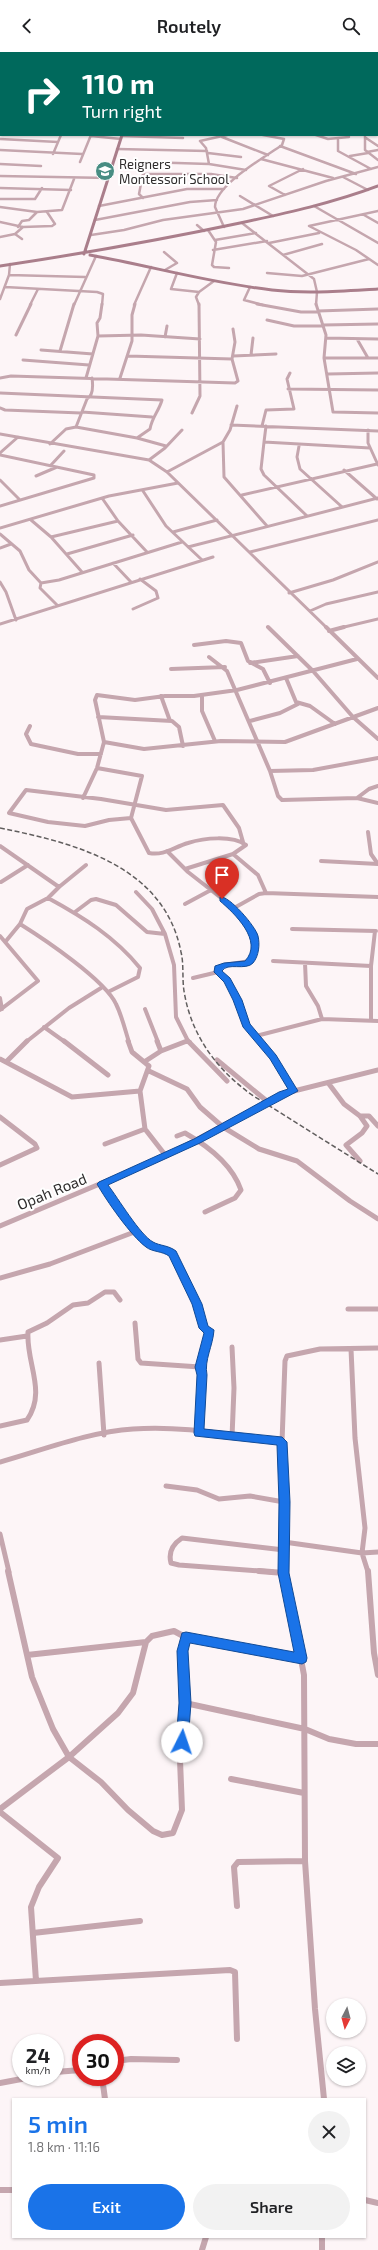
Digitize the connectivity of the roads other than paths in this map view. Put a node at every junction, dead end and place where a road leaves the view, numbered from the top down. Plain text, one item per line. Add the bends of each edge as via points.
1 (61, 136) edge
2 (91, 136) edge
3 (122, 136) edge
4 (153, 136) edge
5 (270, 136) edge
6 (318, 136) edge
7 (222, 137) joint
8 (349, 137) dead end
9 (183, 138) dead end
10 (366, 138) joint
11 (0, 139) edge
12 (338, 140) junction
13 (58, 142) junction
14 (280, 146) junction
15 (378, 146) edge
16 (117, 149) junction
17 (0, 150) edge
18 (378, 150) edge
19 (207, 152) junction
20 (367, 152) junction
21 (53, 154) junction
22 (82, 154) junction
23 (268, 155) junction
24 (350, 156) junction
25 (241, 157) dead end
26 (261, 159) junction
27 (378, 160) edge
28 (207, 161) junction
29 (80, 162) dead end
30 (0, 164) edge
31 (199, 164) junction
32 (209, 164) junction
33 (41, 166) dead end
34 (378, 167) edge
35 (303, 169) junction
36 (371, 169) junction
37 (246, 170) junction
38 (143, 174) junction
39 (356, 174) junction
40 (0, 176) edge
41 (343, 177) junction
42 (109, 178) junction
43 (237, 178) junction
44 (334, 178) junction
45 (74, 179) junction
46 (378, 186) edge
47 (0, 188) edge
48 (42, 188) junction
49 (224, 189) junction
50 (70, 190) junction
51 (368, 190) junction
52 (285, 195) junction
53 (240, 196) dead end
54 (143, 198) junction
55 (0, 199) edge
56 (217, 200) junction
57 (256, 204) junction
58 (99, 206) junction
59 (314, 206) junction
60 (0, 207) edge
61 (378, 211) edge
62 (37, 212) junction
63 (47, 212) junction
64 (216, 212) junction
65 (364, 215) junction
66 (273, 216) junction
67 (95, 220) junction
68 (339, 221) junction
69 (0, 222) edge
70 (242, 223) junction
71 (378, 223) edge
72 (197, 225) dead end
73 (18, 226) junction
74 (22, 227) junction
75 (224, 227) junction
76 (206, 231) junction
77 (256, 233) junction
78 (319, 233) junction
79 (14, 234) junction
80 (91, 235) junction
81 (0, 237) edge
82 (22, 239) dead end
83 (215, 240) junction
84 (268, 242) junction
85 (378, 243) edge
86 (322, 244) dead end
87 (213, 250) junction
88 (164, 252) dead end
89 (84, 254) junction
90 (283, 255) junction
91 (96, 256) junction
92 (369, 259) junction
93 (10, 264) junction
94 (378, 265) edge
95 (0, 266) edge
96 (151, 267) junction
97 (229, 268) dead end
98 (165, 270) junction
99 (177, 273) junction
100 (267, 273) dead end
101 (9, 275) junction
102 (309, 275) junction
103 (85, 277) junction
104 (214, 281) junction
105 (5, 287) junction
106 (250, 287) junction
107 (38, 289) junction
108 (378, 289) edge
109 (80, 291) junction
110 (199, 292) junction
111 (317, 292) junction
112 (0, 299) edge
113 (378, 309) edge
114 (318, 311) junction
115 (267, 320) dead end
116 (378, 324) edge
117 (167, 326) dead end
118 (323, 326) junction
119 (233, 329) dead end
120 (16, 335) dead end
121 (98, 336) junction
122 (132, 336) junction
123 (165, 337) junction
124 (252, 338) dead end
125 (326, 338) junction
126 (200, 339) junction
127 (357, 339) junction
128 (378, 339) edge
129 (41, 350) dead end
130 (60, 351) junction
131 (93, 354) junction
132 (276, 354) dead end
133 (251, 355) junction
134 (128, 356) junction
135 (232, 358) junction
136 (324, 358) junction
137 (368, 358) junction
138 (378, 358) edge
139 (201, 359) junction
140 (23, 360) dead end
141 (90, 365) junction
142 (290, 373) dead end
143 (378, 373) edge
144 (328, 374) junction
145 (0, 378) edge
146 (86, 378) junction
147 (92, 378) junction
148 (120, 378) junction
149 (200, 382) junction
150 (288, 389) junction
151 (328, 390) junction
152 (378, 390) edge
153 (0, 393) edge
154 (90, 397) junction
155 (237, 406) dead end
156 (0, 408) edge
157 (82, 413) junction
158 (192, 413) dead end
159 (378, 413) edge
160 (152, 417) junction
161 (231, 425) junction
162 (76, 426) junction
163 (262, 426) junction
164 (266, 426) junction
165 (182, 430) dead end
166 (368, 430) junction
167 (378, 431) edge
168 (0, 434) edge
169 (18, 437) junction
170 (137, 438) junction
171 (223, 442) junction
172 (264, 442) junction
173 (50, 444) junction
174 (166, 446) junction
175 (299, 446) junction
176 (370, 448) junction
177 (64, 451) dead end
178 (0, 454) edge
179 (149, 460) junction
180 (378, 465) edge
181 (51, 466) junction
182 (57, 467) junction
183 (344, 470) junction
184 (168, 472) junction
185 (36, 476) dead end
186 (309, 478) junction
187 (0, 480) edge
188 (178, 482) junction
189 (0, 486) edge
190 (6, 486) junction
191 (276, 486) junction
192 (143, 491) junction
193 (242, 496) junction
194 (102, 498) junction
195 (19, 499) junction
196 (377, 499) edge
197 (0, 506) edge
198 (341, 506) junction
199 (306, 515) junction
200 (31, 520) junction
201 (118, 520) junction
202 (217, 520) junction
203 (378, 520) edge
204 (267, 526) junction
205 (0, 528) edge
206 (173, 532) junction
207 (0, 534) edge
208 (133, 535) junction
209 (233, 536) junction
210 (51, 537) junction
211 (182, 542) junction
212 (11, 544) junction
213 (188, 547) junction
214 (0, 548) edge
215 (147, 552) junction
216 (250, 552) junction
217 (67, 554) junction
218 (213, 557) dead end
219 (201, 559) junction
220 (378, 562) edge
221 (113, 563) junction
222 (82, 572) junction
223 (140, 579) junction
224 (0, 582) edge
225 (131, 582) junction
226 (42, 583) junction
227 (378, 592) edge
228 (289, 593) junction
229 (57, 605) junction
230 (133, 609) dead end
231 (310, 611) junction
232 (16, 620) junction
233 (376, 620) edge
234 (0, 624) edge
235 (378, 625) edge
236 (268, 627) dead end
237 (329, 631) junction
238 (194, 645) dead end
239 (298, 656) junction
240 (209, 657) dead end
241 (357, 659) junction
242 (250, 663) junction
243 (225, 667) junction
244 (171, 669) dead end
245 (313, 670) junction
246 (286, 678) junction
247 (378, 678) edge
248 (270, 683) junction
249 (236, 690) junction
250 (202, 695) junction
251 (161, 696) junction
252 (298, 704) junction
253 (378, 708) edge
254 (98, 717) junction
255 (353, 717) junction
256 (170, 721) junction
257 (250, 721) junction
258 (335, 724) junction
259 (30, 726) dead end
260 (378, 739) edge
261 (104, 742) junction
262 (215, 742) junction
263 (257, 742) junction
264 (183, 746) junction
265 (101, 754) junction
266 (378, 758) edge
267 (97, 768) junction
268 (270, 771) junction
269 (378, 786) edge
270 (83, 798) junction
271 (357, 798) junction
272 (378, 803) edge
273 (134, 804) junction
274 (131, 818) junction
275 (368, 832) dead end
276 (243, 842) junction
277 (0, 846) edge
278 (168, 851) junction
279 (233, 854) junction
280 (321, 861) dead end
281 (28, 865) junction
282 (86, 865) dead end
283 (185, 869) junction
284 (1, 882) dead end
285 (59, 887) junction
286 (212, 890) junction
287 (136, 892) dead end
288 (266, 893) junction
289 (378, 897) edge
290 (48, 898) junction
291 (185, 904) dead end
292 (234, 908) junction
293 (75, 912) junction
294 (20, 924) junction
295 (292, 929) dead end
296 (377, 931) edge
297 (165, 934) junction
298 (0, 936) edge
299 (6, 941) junction
300 (273, 961) dead end
301 (305, 963) junction
302 (371, 966) junction
303 (218, 972) junction
304 (193, 978) dead end
305 (101, 988) junction
306 (108, 992) junction
307 (0, 998) edge
308 (1, 1009) edge
309 (145, 1009) dead end
310 (322, 1020) junction
311 (371, 1021) junction
312 (378, 1021) edge
313 (44, 1027) junction
314 (256, 1036) junction
315 (188, 1041) junction
316 (161, 1051) junction
317 (0, 1059) edge
318 (217, 1060) dead end
319 (6, 1062) junction
320 (144, 1062) junction
321 (378, 1070) edge
322 (149, 1071) junction
323 (108, 1075) dead end
324 (227, 1081) dead end
325 (329, 1084) junction
326 (140, 1091) junction
327 (294, 1091) junction
328 (268, 1102) junction
329 (360, 1116) junction
330 (0, 1117) edge
331 (378, 1126) edge
332 (224, 1127) junction
333 (145, 1129) junction
334 (177, 1136) dead end
335 (197, 1141) junction
336 (105, 1144) dead end
337 (166, 1156) junction
338 (360, 1161) dead end
339 (0, 1165) edge
340 (102, 1184) junction
341 (205, 1212) dead end
342 (378, 1219) edge
343 (0, 1226) edge
344 (137, 1231) junction
345 (0, 1278) edge
346 (120, 1300) dead end
347 (348, 1309) dead end
348 (378, 1309) edge
349 (135, 1323) dead end
350 (27, 1336) junction
351 (0, 1340) edge
352 (232, 1347) dead end
353 (378, 1348) edge
354 (351, 1349) junction
355 (99, 1363) dead end
356 (200, 1367) junction
357 (0, 1426) edge
358 (199, 1433) junction
359 (104, 1435) junction
360 (232, 1437) junction
361 (282, 1442) junction
362 (0, 1462) edge
363 (166, 1486) dead end
364 (284, 1502) junction
365 (0, 1534) edge
366 (284, 1542) junction
367 (284, 1550) junction
368 (378, 1552) edge
369 (362, 1553) junction
370 (284, 1573) junction
371 (375, 1614) edge
372 (186, 1637) junction
373 (146, 1642) junction
374 (27, 1655) junction
375 (302, 1658) junction
376 (378, 1675) edge
377 (185, 1703) junction
378 (305, 1729) junction
379 (378, 1744) edge
380 (69, 1757) junction
381 (231, 1779) dead end
382 (304, 1793) junction
383 (0, 1809) edge
384 (0, 1812) edge
385 (305, 1860) junction
386 (237, 1906) dead end
387 (140, 1921) dead end
388 (33, 1933) junction
389 (36, 1981) junction
390 (0, 1983) edge
391 (237, 2039) dead end
392 (124, 2060) edge
393 (177, 2060) dead end
394 (12, 2081) edge
395 (0, 2084) edge
396 (103, 2086) edge
397 (105, 2098) edge
398 (324, 2098) edge
399 (0, 2190) edge
400 (12, 2190) edge
401 (366, 2200) edge
402 (378, 2203) edge
403 (206, 2238) edge
404 (322, 2238) edge
405 (202, 2250) edge
406 (322, 2250) edge

1 - 13 street
2 - 3 street
2 - 22 street via 87,150
3 - 4 street
3 - 16 street
4 - 9 street
5 - 14 street via 284,138
6 - 12 street
7 - 19 street via 200,141
7 - 23 street
8 - 12 street
10 - 15 street
10 - 20 street
11 - 13 street
12 - 24 street via 337,150
13 - 21 street
14 - 23 street
14 - 39 street
16 - 19 street
16 - 42 street
17 - 21 street
18 - 20 street
19 - 25 street
19 - 28 street
20 - 24 street
20 - 27 street
21 - 22 street
22 - 29 street
23 - 26 street
24 - 36 street
26 - 35 street
26 - 37 street
28 - 31 street
28 - 32 street
30 - 33 street
31 - 32 street
31 - 38 street via 145,162 140,167
32 - 37 street
34 - 36 street
35 - 44 street
35 - 52 street via 269,186
36 - 39 street
37 - 43 street
38 - 43 street via 211,174
38 - 54 street via 139,191
39 - 41 street
40 - 45 street
41 - 44 street
41 - 51 street
42 - 45 street
42 - 58 street
43 - 49 street
44 - 52 street
45 - 50 street
46 - 51 street
47 - 48 street
48 - 50 street
48 - 55 street via 35,200
49 - 54 street via 191,189
49 - 56 street
50 - 63 street via 63,210
51 - 59 street
52 - 57 street
53 - 57 street
54 - 58 street
56 - 64 street
56 - 67 street via 190,202
57 - 64 street via 243,209
57 - 66 street
58 - 67 street
59 - 66 street
59 - 68 street
60 - 62 street
61 - 65 street
62 - 63 street
62 - 73 street
63 - 74 street via 54,225 40,228
64 - 75 street
64 - 80 street
65 - 68 street
65 - 71 street
66 - 70 street
67 - 80 street
68 - 78 street via 309,225
68 - 85 street
69 - 73 street
70 - 75 street
70 - 77 street
72 - 76 street
73 - 74 street
74 - 79 street
75 - 76 street
76 - 83 street
76 - 89 street
77 - 83 street
77 - 84 street
78 - 84 street
78 - 92 street
79 - 81 street
79 - 82 street
80 - 89 street
83 - 87 street
84 - 87 street
84 - 90 street
86 - 90 street
87 - 97 street via 213,267
88 - 98 street via 177,263
89 - 91 street
89 - 93 street
90 - 102 street
91 - 96 street
91 - 103 street
92 - 94 street
92 - 102 street
93 - 95 street
93 - 101 street
96 - 98 street
96 - 122 street via 134,307
98 - 99 street
99 - 104 street
99 - 110 street via 171,289
100 - 102 street via 283,276
101 - 103 street
101 - 105 street
102 - 111 street via 314,279
103 - 109 street
104 - 106 street
104 - 110 street
105 - 107 street
105 - 112 street
106 - 111 street
106 - 114 street via 244,300 246,302 301,312
107 - 109 street
107 - 120 street
108 - 111 street
109 - 121 street via 100,292 104,296 97,323
109 - 130 street
110 - 126 street via 196,297 200,308
111 - 114 street via 315,302
113 - 114 street
114 - 118 street
115 - 118 street via 294,326
116 - 118 street
117 - 123 street
118 - 125 street
119 - 135 street via 235,342
121 - 122 street
121 - 131 street
122 - 123 street
122 - 134 street
123 - 126 street
124 - 133 street
125 - 127 street
125 - 136 street
126 - 139 street
127 - 128 street
127 - 137 street
129 - 130 street
130 - 131 street
131 - 141 street
132 - 133 street
133 - 135 street
134 - 139 street
134 - 148 street
135 - 139 street
135 - 149 street via 238,382
136 - 137 street
136 - 144 street
137 - 138 street
139 - 149 street
140 - 141 street
141 - 146 street
142 - 150 street via 287,378
143 - 144 street
144 - 151 street
145 - 146 street
146 - 147 street
147 - 148 street
147 - 154 street
148 - 149 street
149 - 158 street via 200,398
150 - 151 street
150 - 163 street via 294,409 266,410
151 - 152 street
151 - 159 street via 333,412
153 - 154 street
154 - 157 street
154 - 160 street via 162,400
155 - 161 street
156 - 157 street
157 - 160 street
157 - 162 street
160 - 170 street via 150,429
161 - 163 street
161 - 171 street
162 - 170 street
162 - 173 street via 62,432
163 - 164 street
164 - 166 street
164 - 172 street
165 - 174 street
166 - 167 street
166 - 176 street
168 - 169 street
169 - 173 street
169 - 178 street
170 - 174 street
171 - 184 street
171 - 193 street via 224,477
172 - 175 street
172 - 191 street via 261,469
173 - 179 street
174 - 179 street
175 - 176 street
175 - 186 street via 298,466
176 - 180 street
177 - 181 street
178 - 181 street
179 - 184 street
180 - 183 street
181 - 182 street
182 - 185 street
182 - 195 street via 94,475 94,478 46,494
183 - 186 street
183 - 196 street
184 - 188 street
186 - 191 street
186 - 198 street
187 - 190 street
188 - 192 street
188 - 202 street
189 - 190 street
190 - 195 street
191 - 193 street
191 - 199 street
192 - 194 street
192 - 206 street via 163,522
193 - 204 street
194 - 200 street
194 - 201 street
195 - 197 street via 10,505
196 - 198 street
198 - 199 street
199 - 204 street
200 - 205 street
200 - 210 street
201 - 208 street
201 - 210 street
202 - 206 street
202 - 209 street
203 - 216 street
204 - 209 street
206 - 211 street
207 - 212 street
208 - 215 street
208 - 217 street
209 - 213 street
209 - 216 street
210 - 217 street
211 - 213 street
211 - 215 street
212 - 214 street
212 - 226 street via 22,553 29,570
213 - 219 street
215 - 221 street
216 - 228 street
217 - 222 street
218 - 219 street
219 - 223 street via 177,569
220 - 228 street via 333,580
221 - 222 street
221 - 225 street
222 - 226 street
223 - 225 street
223 - 230 street via 159,596 154,601
224 - 232 street
225 - 229 street
226 - 229 street via 40,588
227 - 231 street via 319,606
228 - 231 street
229 - 232 street
231 - 237 street
232 - 234 street
233 - 235 street
233 - 237 street
236 - 239 street
237 - 241 street
238 - 242 street via 238,641
239 - 242 street
239 - 245 street
240 - 243 street
241 - 245 street
241 - 247 street
242 - 248 street via 263,669
243 - 244 street
243 - 249 street
245 - 246 street
245 - 255 street
246 - 248 street
246 - 252 street via 293,699
248 - 249 street
249 - 250 street
249 - 257 street
250 - 251 street
250 - 262 street via 200,704
251 - 254 street via 128,700 97,695 95,700
251 - 256 street
252 - 257 street via 280,713
252 - 258 street via 310,706
253 - 255 street
254 - 256 street
254 - 261 street
255 - 258 street
255 - 260 street
256 - 264 street via 179,727
257 - 263 street
258 - 263 street via 289,742
259 - 265 street via 26,734 31,744 78,754
261 - 264 street via 137,749
261 - 265 street
262 - 263 street
262 - 264 street
263 - 268 street
265 - 267 street
266 - 268 street via 313,770
267 - 270 street
267 - 273 street via 142,776
268 - 271 street via 278,796 282,800
269 - 271 street via 368,789
270 - 273 street
270 - 274 street via 24,790 9,813 48,822 85,826
271 - 272 street
273 - 274 street
273 - 276 street via 166,810 222,805 239,828
274 - 278 street via 150,853
275 - 280 street via 370,854 378,864
276 - 278 street via 228,838 193,842
276 - 279 street via 245,847
277 - 281 street
278 - 283 street
279 - 283 street
279 - 288 street via 259,876
281 - 284 street
281 - 285 street
282 - 285 street
283 - 286 street
285 - 290 street
286 - 291 street
286 - 292 street
287 - 297 street via 152,909
288 - 289 street
288 - 292 street via 259,894
290 - 293 street
290 - 294 street via 27,909
292 - 303 street via 254,935 255,949 247,963 224,965 218,968
293 - 297 street via 96,899 116,905 147,932
293 - 306 street via 130,954 140,968 138,977
294 - 299 street
294 - 305 street via 52,944
295 - 296 street
296 - 302 street
297 - 315 street via 174,965 176,1017
298 - 299 street
299 - 308 street via 38,981
300 - 301 street
301 - 302 street
301 - 310 street via 306,986 318,1006
302 - 311 street
303 - 304 street
303 - 314 street via 227,980 238,1000 246,1025
305 - 306 street
305 - 313 street
306 - 320 street via 116,1004 132,1052
307 - 308 street
309 - 316 street
310 - 311 street
310 - 314 street
311 - 312 street
313 - 319 street
313 - 323 street
314 - 327 street via 273,1057
315 - 316 street
315 - 324 street
316 - 320 street
317 - 319 street
318 - 328 street
319 - 326 street via 72,1097
320 - 322 street via 149,1066
321 - 325 street, Opah Road
322 - 326 street
322 - 332 street via 187,1089 200,1107
325 - 327 street, Opah Road
325 - 329 street via 344,1104
326 - 333 street
327 - 328 street, Opah Road
328 - 332 street, Opah Road
329 - 331 street via 369,1116
329 - 338 street via 367,1129 346,1145
330 - 339 street via 36,1144 37,1148
332 - 335 street, Opah Road
332 - 342 street via 259,1149 297,1161
333 - 336 street
333 - 337 street
334 - 335 street via 185,1133
335 - 337 street, Opah Road
335 - 341 street via 223,1163 240,1182 241,1190 236,1198
337 - 340 street, Opah Road
340 - 343 street, Opah Road
340 - 344 street
344 - 345 street via 50,1264
344 - 356 street via 150,1245 172,1253 197,1304 204,1328 209,1330 209,1339
346 - 350 street via 114,1292 105,1292 88,1303 73,1305 47,1322 30,1329
347 - 348 street
349 - 356 street via 138,1359 141,1363
350 - 351 street
350 - 357 street via 36,1384 33,1411 26,1420
352 - 360 street
353 - 354 street
354 - 361 street via 287,1356
354 - 369 street via 355,1438 365,1528
355 - 359 street
356 - 358 street via 202,1375
358 - 359 street via 133,1429
358 - 360 street
359 - 362 street
360 - 361 street
361 - 364 street
363 - 364 street via 197,1490 219,1499 250,1496
364 - 366 street
365 - 374 street
366 - 367 street
366 - 369 street
367 - 370 street
367 - 370 street via 182,1538 176,1542 170,1559 172,1563 179,1565
368 - 369 street
369 - 371 street via 368,1571
370 - 375 street
371 - 376 street via 374,1653
372 - 373 street via 174,1631 161,1633
372 - 375 street
372 - 377 street via 182,1658
373 - 374 street
373 - 380 street via 133,1693 118,1713
374 - 380 street via 35,1685 53,1729
375 - 378 street
377 - 378 street
377 - 380 street via 180,1767 181,1814 179,1826 173,1833 162,1835 153,1831 101,1782
378 - 379 street via 329,1739 356,1744
378 - 382 street
380 - 383 street
381 - 382 street
382 - 385 street
384 - 388 street via 58,1858 34,1897 31,1907
385 - 386 street via 238,1862 234,1867
385 - 398 street
387 - 388 street
388 - 389 street
389 - 390 street
389 - 391 street via 230,1970 235,1972
392 - 393 street via 139,2057
394 - 395 street
396 - 397 street
399 - 400 street
401 - 402 street
403 - 405 street
404 - 406 street

